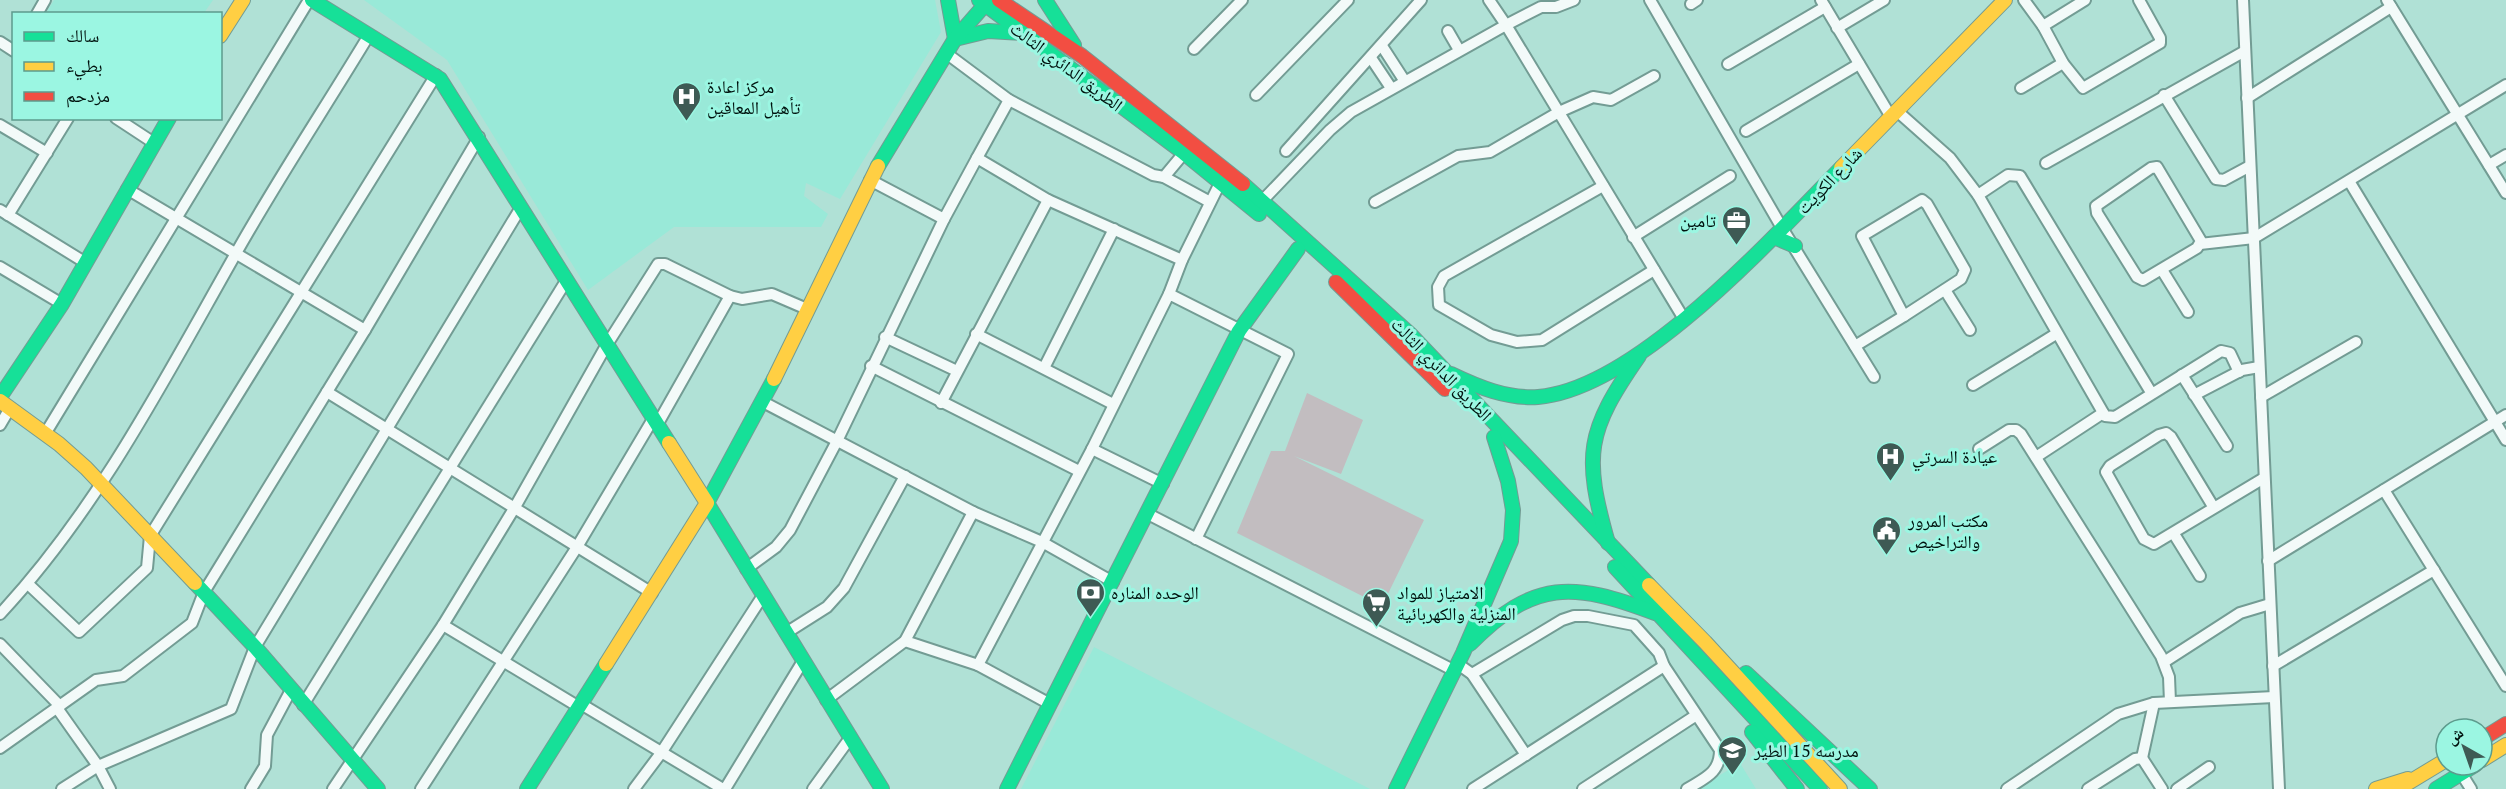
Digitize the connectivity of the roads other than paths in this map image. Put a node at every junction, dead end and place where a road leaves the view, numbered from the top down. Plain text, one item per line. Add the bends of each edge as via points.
1 (243, 0) edge
2 (311, 0) edge
3 (948, 0) edge
4 (1045, 0) edge
5 (1242, 0) edge
6 (1348, 0) edge
7 (1421, 0) edge
8 (1489, 0) edge
9 (1574, 0) edge
10 (1650, 0) edge
11 (1884, 0) edge
12 (2005, 0) edge
13 (2024, 0) edge
14 (2085, 0) edge
15 (2139, 0) edge
16 (2243, 0) edge
17 (986, 1) edge
18 (2389, 3) edge
19 (1823, 4) edge
20 (1506, 25) junction
21 (2043, 26) junction
22 (1837, 28) junction
23 (1448, 31) dead end
24 (222, 33) edge
25 (1025, 34) junction
26 (369, 35) junction
27 (955, 39) junction
28 (1382, 46) junction
29 (1194, 49) dead end
30 (1459, 50) junction
31 (2245, 51) junction
32 (946, 53) junction
33 (1082, 56) junction
34 (1371, 58) junction
35 (2064, 63) junction
36 (1728, 64) dead end
37 (1859, 64) junction
38 (436, 75) junction
39 (1654, 76) dead end
40 (1404, 80) junction
41 (2506, 85) edge
42 (1391, 88) junction
43 (2021, 88) dead end
44 (1256, 95) dead end
45 (2164, 95) junction
46 (2247, 98) junction
47 (1009, 100) junction
48 (1559, 112) junction
49 (1894, 114) junction
50 (2458, 115) junction
51 (67, 120) edge
52 (119, 120) edge
53 (168, 120) edge
54 (0, 125) edge
55 (1746, 131) dead end
56 (479, 137) junction
57 (154, 143) junction
58 (1286, 151) dead end
59 (46, 153) junction
60 (1184, 153) junction
61 (2506, 155) edge
62 (977, 158) junction
63 (2046, 163) dead end
64 (2489, 165) junction
65 (2250, 166) junction
66 (1730, 176) dead end
67 (1164, 177) junction
68 (870, 180) junction
69 (1221, 181) junction
70 (2349, 181) junction
71 (1603, 186) junction
72 (127, 189) junction
73 (2506, 193) edge
74 (1978, 195) junction
75 (1048, 200) junction
76 (1262, 201) junction
77 (1210, 202) junction
78 (1375, 202) dead end
79 (520, 209) junction
80 (4, 212) edge
81 (178, 218) junction
82 (944, 219) junction
83 (1114, 229) junction
84 (1778, 233) junction
85 (1633, 237) junction
86 (2254, 238) junction
87 (2200, 244) junction
88 (1795, 246) joint
89 (1299, 249) junction
90 (236, 253) junction
91 (1182, 260) junction
92 (86, 263) junction
93 (0, 267) edge
94 (1654, 270) junction
95 (2162, 270) junction
96 (566, 281) junction
97 (1945, 290) junction
98 (302, 292) junction
99 (1169, 294) junction
100 (730, 296) junction
101 (62, 304) junction
102 (807, 309) junction
103 (2188, 312) dead end
104 (1904, 316) junction
105 (1684, 319) junction
106 (365, 330) junction
107 (1970, 330) dead end
108 (1239, 331) junction
109 (976, 334) junction
110 (2056, 334) junction
111 (885, 337) junction
112 (2356, 342) dead end
113 (606, 346) junction
114 (1855, 346) junction
115 (1644, 350) junction
116 (871, 366) junction
117 (2259, 367) junction
118 (1044, 368) junction
119 (957, 371) junction
120 (1444, 371) junction
121 (2239, 372) junction
122 (2182, 375) junction
123 (1874, 377) dead end
124 (1973, 385) dead end
125 (327, 392) junction
126 (2152, 394) junction
127 (2194, 395) junction
128 (2261, 397) junction
129 (3, 402) edge
130 (763, 402) junction
131 (941, 403) junction
132 (1113, 404) junction
133 (2103, 412) junction
134 (2506, 416) edge
135 (655, 422) junction
136 (2495, 422) junction
137 (0, 425) edge
138 (389, 429) junction
139 (45, 434) junction
140 (1494, 437) junction
141 (2506, 440) edge
142 (837, 441) junction
143 (2227, 446) dead end
144 (1092, 449) junction
145 (1979, 449) dead end
146 (2036, 457) junction
147 (450, 468) junction
148 (1079, 471) junction
149 (905, 476) junction
150 (2264, 478) junction
151 (1163, 484) junction
152 (102, 487) junction
153 (2384, 490) junction
154 (707, 503) junction
155 (515, 507) junction
156 (2214, 508) junction
157 (973, 512) junction
158 (1148, 514) junction
159 (2174, 534) junction
160 (150, 536) junction
161 (1196, 539) junction
162 (1042, 542) junction
163 (1609, 545) junction
164 (577, 547) junction
165 (2268, 561) junction
166 (746, 569) junction
167 (2434, 570) junction
168 (2200, 576) dead end
169 (1113, 582) junction
170 (28, 584) junction
171 (204, 592) junction
172 (652, 592) junction
173 (762, 597) junction
174 (2270, 604) junction
175 (0, 614) edge
176 (1657, 614) junction
177 (443, 626) junction
178 (786, 633) junction
179 (905, 641) junction
180 (1704, 642) junction
181 (0, 644) edge
182 (255, 647) junction
183 (802, 661) junction
184 (504, 662) junction
185 (2164, 662) junction
186 (1459, 663) junction
187 (978, 665) junction
188 (1704, 665) junction
189 (1664, 666) junction
190 (2273, 666) junction
191 (1472, 674) junction
192 (2506, 686) edge
193 (291, 690) junction
194 (2274, 697) junction
195 (826, 700) junction
196 (2170, 702) junction
197 (2154, 703) junction
198 (1050, 704) junction
199 (303, 705) junction
200 (580, 705) junction
201 (59, 707) junction
202 (1695, 716) junction
203 (850, 738) junction
204 (0, 748) edge
205 (661, 753) junction
206 (1526, 755) junction
207 (2142, 758) junction
208 (352, 759) junction
209 (98, 766) junction
210 (2209, 767) dead end
211 (2434, 767) edge
212 (2418, 776) junction
213 (2456, 777) edge
214 (2441, 787) edge
215 (62, 789) edge
216 (110, 789) edge
217 (251, 789) edge
218 (333, 789) edge
219 (378, 789) edge
220 (421, 789) edge
221 (527, 789) edge
222 (634, 789) edge
223 (724, 789) edge
224 (813, 789) edge
225 (882, 789) edge
226 (1007, 789) edge
227 (1396, 789) edge
228 (1473, 789) edge
229 (1583, 789) edge
230 (1687, 789) edge
231 (1797, 789) edge
232 (1820, 789) edge
233 (1840, 789) edge
234 (1870, 789) edge
235 (2007, 789) edge
236 (2088, 789) edge
237 (2162, 789) edge
238 (2177, 789) edge
239 (2278, 789) edge
240 (2376, 789) edge
241 (2398, 789) edge

1 - 24 main road
2 - 26 main road
2 - 81 street
3 - 27 main road
4 - 33 main road
5 - 29 street
6 - 44 street
7 - 28 street
8 - 20 street
9 - 20 street via 1561,6 1541,7
10 - 84 street
11 - 22 street
12 - 49 main road, شارع الكويت
13 - 21 street
14 - 21 street
15 - 35 street via 2160,38 2157,46 2083,88
16 - 31 street
17 - 25 main road, الطريق الدائري الثالث
17 - 27 main road
17 - 33 main road, الطريق الدائري الثالث
18 - 46 street
18 - 50 street
19 - 22 street
19 - 36 street
20 - 30 street
20 - 48 street
21 - 35 street
22 - 37 street
23 - 30 street
25 - 27 main road via 986,30
25 - 60 main road, الطريق الدائري الثالث
26 - 38 main road
26 - 90 street
27 - 32 main road
28 - 34 street
28 - 40 street
30 - 40 street
31 - 45 street
31 - 46 street
32 - 47 street
32 - 68 main road
33 - 76 main road, الطريق الدائري الثالث
34 - 42 street
34 - 58 street
35 - 43 street
37 - 49 street
37 - 55 street
38 - 56 main road
38 - 98 street
39 - 48 street via 1611,100 1593,97
40 - 42 street
41 - 50 street
42 - 76 street via 1329,130
45 - 63 street
45 - 65 street via 2216,180 2224,180
46 - 65 street
47 - 62 street
47 - 67 street via 1153,175
48 - 71 street
48 - 78 street via 1490,152 1458,156
49 - 74 street via 1950,158
49 - 84 main road, شارع الكويت
50 - 64 street
50 - 70 street
51 - 59 street
52 - 57 street
53 - 57 main road
54 - 59 street
56 - 79 main road
56 - 106 street
57 - 72 main road
59 - 80 street
60 - 67 street
60 - 69 main road, الطريق الدائري الثالث
61 - 64 street
62 - 75 street
62 - 82 street
64 - 73 street
65 - 86 street
66 - 85 street
67 - 77 street
68 - 82 street
68 - 102 main road
69 - 77 street
69 - 89 main road, الطريق الدائري الثالث
70 - 86 street
70 - 136 street
71 - 85 street
71 - 94 street via 1444,276 1436,296 1439,305 1491,335 1517,342 1542,340
72 - 81 street
72 - 92 main road
74 - 110 street
74 - 126 street via 2008,175 2020,176
75 - 83 street
75 - 109 street
76 - 120 main road, الطريق الدائري الثالث via 1411,335
77 - 91 street
79 - 96 main road
79 - 138 street
80 - 92 street
81 - 90 street
81 - 139 street
82 - 111 street
83 - 91 street
83 - 118 street
84 - 88 main road
84 - 105 main road, شارع الكويت
85 - 94 street
86 - 87 street
86 - 117 street
87 - 95 street
87 - 95 street via 2200,237 2157,167 2099,202 2097,213 2137,277 2148,279
88 - 114 street
89 - 108 main road
89 - 140 main road, الطريق الدائري الثالث
90 - 98 street
90 - 152 street
91 - 99 street
92 - 101 main road
93 - 101 street
94 - 105 street
95 - 103 street
96 - 113 main road
96 - 147 street
97 - 104 street
97 - 104 street via 1965,270 1927,204 1917,201 1862,236
97 - 107 street
98 - 106 street
98 - 160 street
99 - 108 street
99 - 132 street
100 - 102 street via 742,299 772,294
100 - 113 street via 658,264
100 - 135 street
101 - 129 main road
102 - 130 main road
104 - 114 street
105 - 115 main road, شارع الكويت
106 - 125 street
108 - 151 main road
108 - 161 street via 1288,354
109 - 118 street
109 - 119 street
110 - 124 street
110 - 133 street
111 - 116 street
111 - 119 street
112 - 128 street
113 - 135 main road
113 - 155 street
114 - 123 street
115 - 120 main road, شارع الكويت via 1579,387 1551,395 1506,396
115 - 163 main road, شارع الكويت via 1609,397 1591,439 1591,484
116 - 131 street
116 - 142 street
117 - 121 street
117 - 128 street
118 - 132 street
119 - 131 street
120 - 163 main road, الطريق الدائري الثالث
121 - 122 street via 2230,353 2223,351
121 - 127 street
122 - 126 street
122 - 127 street
125 - 138 street
125 - 171 street
126 - 133 street via 2115,417
127 - 143 street
128 - 150 street
129 - 137 street
129 - 139 main road
130 - 142 street
130 - 154 main road
131 - 148 street
132 - 144 street
133 - 146 street
134 - 136 street
135 - 154 main road
135 - 164 street
136 - 141 street
136 - 153 street
138 - 147 street
138 - 182 street
139 - 152 main road via 72,455
140 - 176 main road, الطريق الدائري الثالث
140 - 186 main road via 1513,510 1511,542
142 - 149 street
142 - 166 street via 783,540
144 - 148 street
144 - 151 street
145 - 146 street via 2009,430 2016,430
146 - 185 street
147 - 155 street
147 - 199 street
148 - 162 street
149 - 157 street
149 - 178 street via 844,588 827,607
150 - 156 street
150 - 165 street
151 - 158 main road
152 - 160 main road
152 - 170 street
153 - 165 street
153 - 167 street
154 - 166 main road
154 - 172 main road
155 - 164 street
155 - 177 street
156 - 159 street
156 - 159 street via 2166,433 2107,468 2107,479 2144,539 2154,544
157 - 162 street
157 - 179 street
158 - 161 street
158 - 169 main road
159 - 168 street
160 - 170 street via 147,568 83,631 76,630
160 - 171 main road
161 - 186 street
162 - 169 street
162 - 187 street
163 - 180 main road, الطريق الدائري الثالث
164 - 172 street
164 - 184 street
165 - 174 street
166 - 173 main road
167 - 190 street
167 - 192 street
169 - 198 main road
170 - 175 street
171 - 182 main road
171 - 201 street via 192,623 123,676 96,680
172 - 200 main road
173 - 178 main road
173 - 205 street
174 - 185 street via 2240,613
174 - 190 street
176 - 186 main road via 1593,592 1544,594 1504,613
176 - 188 main road, الطريق الدائري الثالث
177 - 184 street
177 - 208 street
178 - 183 main road
179 - 187 street
179 - 195 street
180 - 233 main road, الطريق الدائري الثالث
180 - 234 main road via 1770,693
181 - 201 street
182 - 193 main road
182 - 209 street via 231,709
183 - 195 main road
183 - 223 street
184 - 200 street
184 - 220 street
185 - 196 street
186 - 191 street
186 - 227 main road
187 - 198 street
188 - 231 main road
188 - 232 main road, الطريق الدائري الثالث
189 - 191 street via 1659,653 1634,625 1574,616
189 - 202 street
189 - 206 street
190 - 194 street
191 - 206 street
193 - 199 main road
193 - 217 street via 267,735 265,766
194 - 196 street
194 - 239 street
195 - 203 main road
196 - 197 street
197 - 207 street
197 - 235 street via 2118,714
198 - 226 main road
199 - 208 main road
200 - 205 street
200 - 221 main road
201 - 204 street
201 - 209 street
202 - 229 street
202 - 230 street via 1720,750 1720,761 1714,773
203 - 224 street
203 - 225 main road
205 - 222 street
205 - 223 street
206 - 228 street
207 - 236 street
207 - 237 street
208 - 218 street
208 - 219 main road
209 - 215 street
209 - 216 street
210 - 238 street
211 - 212 main road
212 - 240 main road
212 - 241 main road
213 - 214 main road

